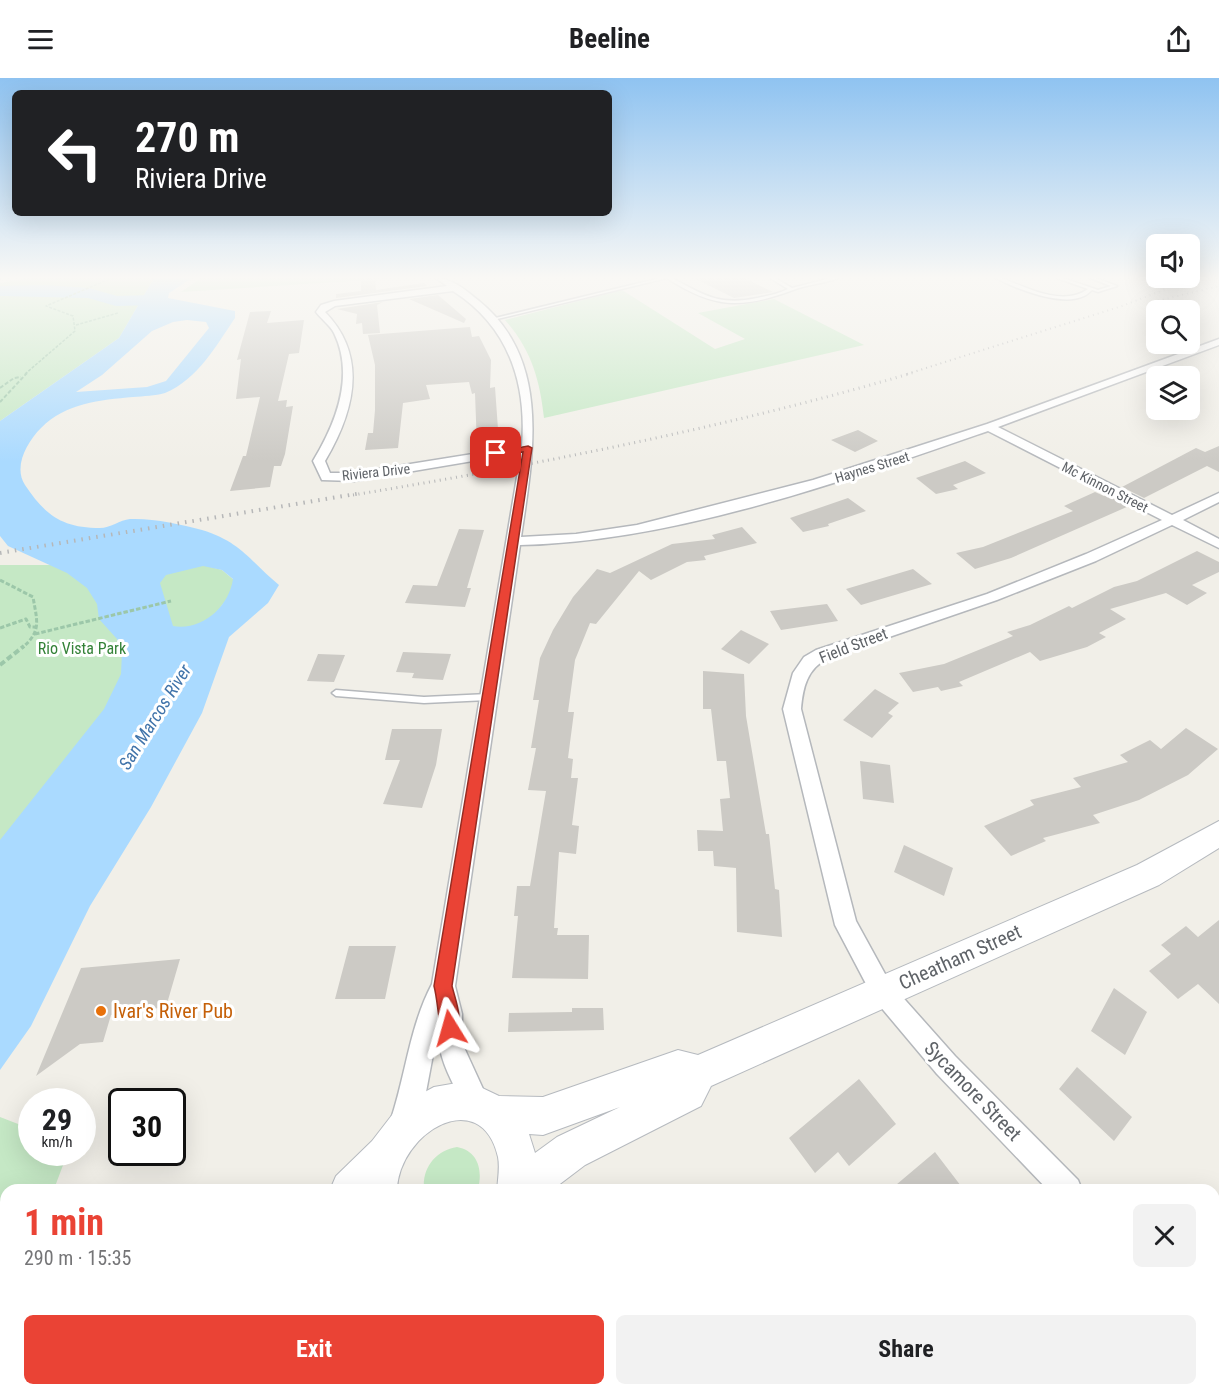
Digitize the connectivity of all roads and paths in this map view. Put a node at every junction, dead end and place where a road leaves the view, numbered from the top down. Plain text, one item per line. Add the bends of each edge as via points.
1 (66, 339) edge
2 (340, 339) edge
3 (506, 339) edge
4 (1219, 342) edge
5 (22, 377) junction
6 (0, 388) edge
7 (0, 402) edge
8 (991, 428) junction
9 (528, 448) junction
10 (1219, 497) edge
11 (1173, 521) junction
12 (513, 541) junction
13 (1219, 544) edge
14 (0, 580) edge
15 (171, 601) dead end
16 (82, 623) joint
17 (38, 627) junction
18 (0, 628) edge
19 (35, 634) junction
20 (0, 665) edge
21 (336, 693) dead end
22 (488, 697) junction
23 (1219, 833) edge
24 (443, 986) junction
25 (882, 991) junction
26 (698, 1073) junction
27 (486, 1108) junction
28 (387, 1158) edge
29 (357, 1184) edge
30 (518, 1184) edge
31 (531, 1184) edge
32 (1062, 1184) edge

1 - 5 path
2 - 9 street, Riviera Drive via 350,372 349,391 336,430 318,461 326,477 354,477
3 - 9 street via 517,358 527,389
4 - 8 street, Haynes Street
5 - 6 path
5 - 7 path
8 - 11 street, Mc Kinnon Street
8 - 12 street, Haynes Street via 860,472 658,526 581,539
9 - 12 street
10 - 11 street, Field Street
11 - 13 street, Mc Kinnon Street
11 - 25 street, Field Street via 960,608 825,653 814,658 800,676 792,709 826,854 846,925
12 - 22 street
14 - 17 path via 33,597
15 - 16 path
16 - 19 path
17 - 18 path via 30,627 26,619
17 - 19 path
19 - 20 path
21 - 22 lane via 424,700
22 - 24 street
23 - 25 street, Cheatham Street via 1148,875
24 - 27 street via 450,1014 450,1043 458,1066
24 - 28 street via 428,1016 413,1092
25 - 26 street, Cheatham Street
25 - 32 street, Sycamore Street via 946,1065
26 - 27 street, Cheatham Street via 678,1068 543,1116
26 - 31 street via 688,1093 571,1150
27 - 28 street, Cheatham Street via 457,1100 436,1104 417,1114
27 - 30 street via 509,1131 517,1152
28 - 29 street

